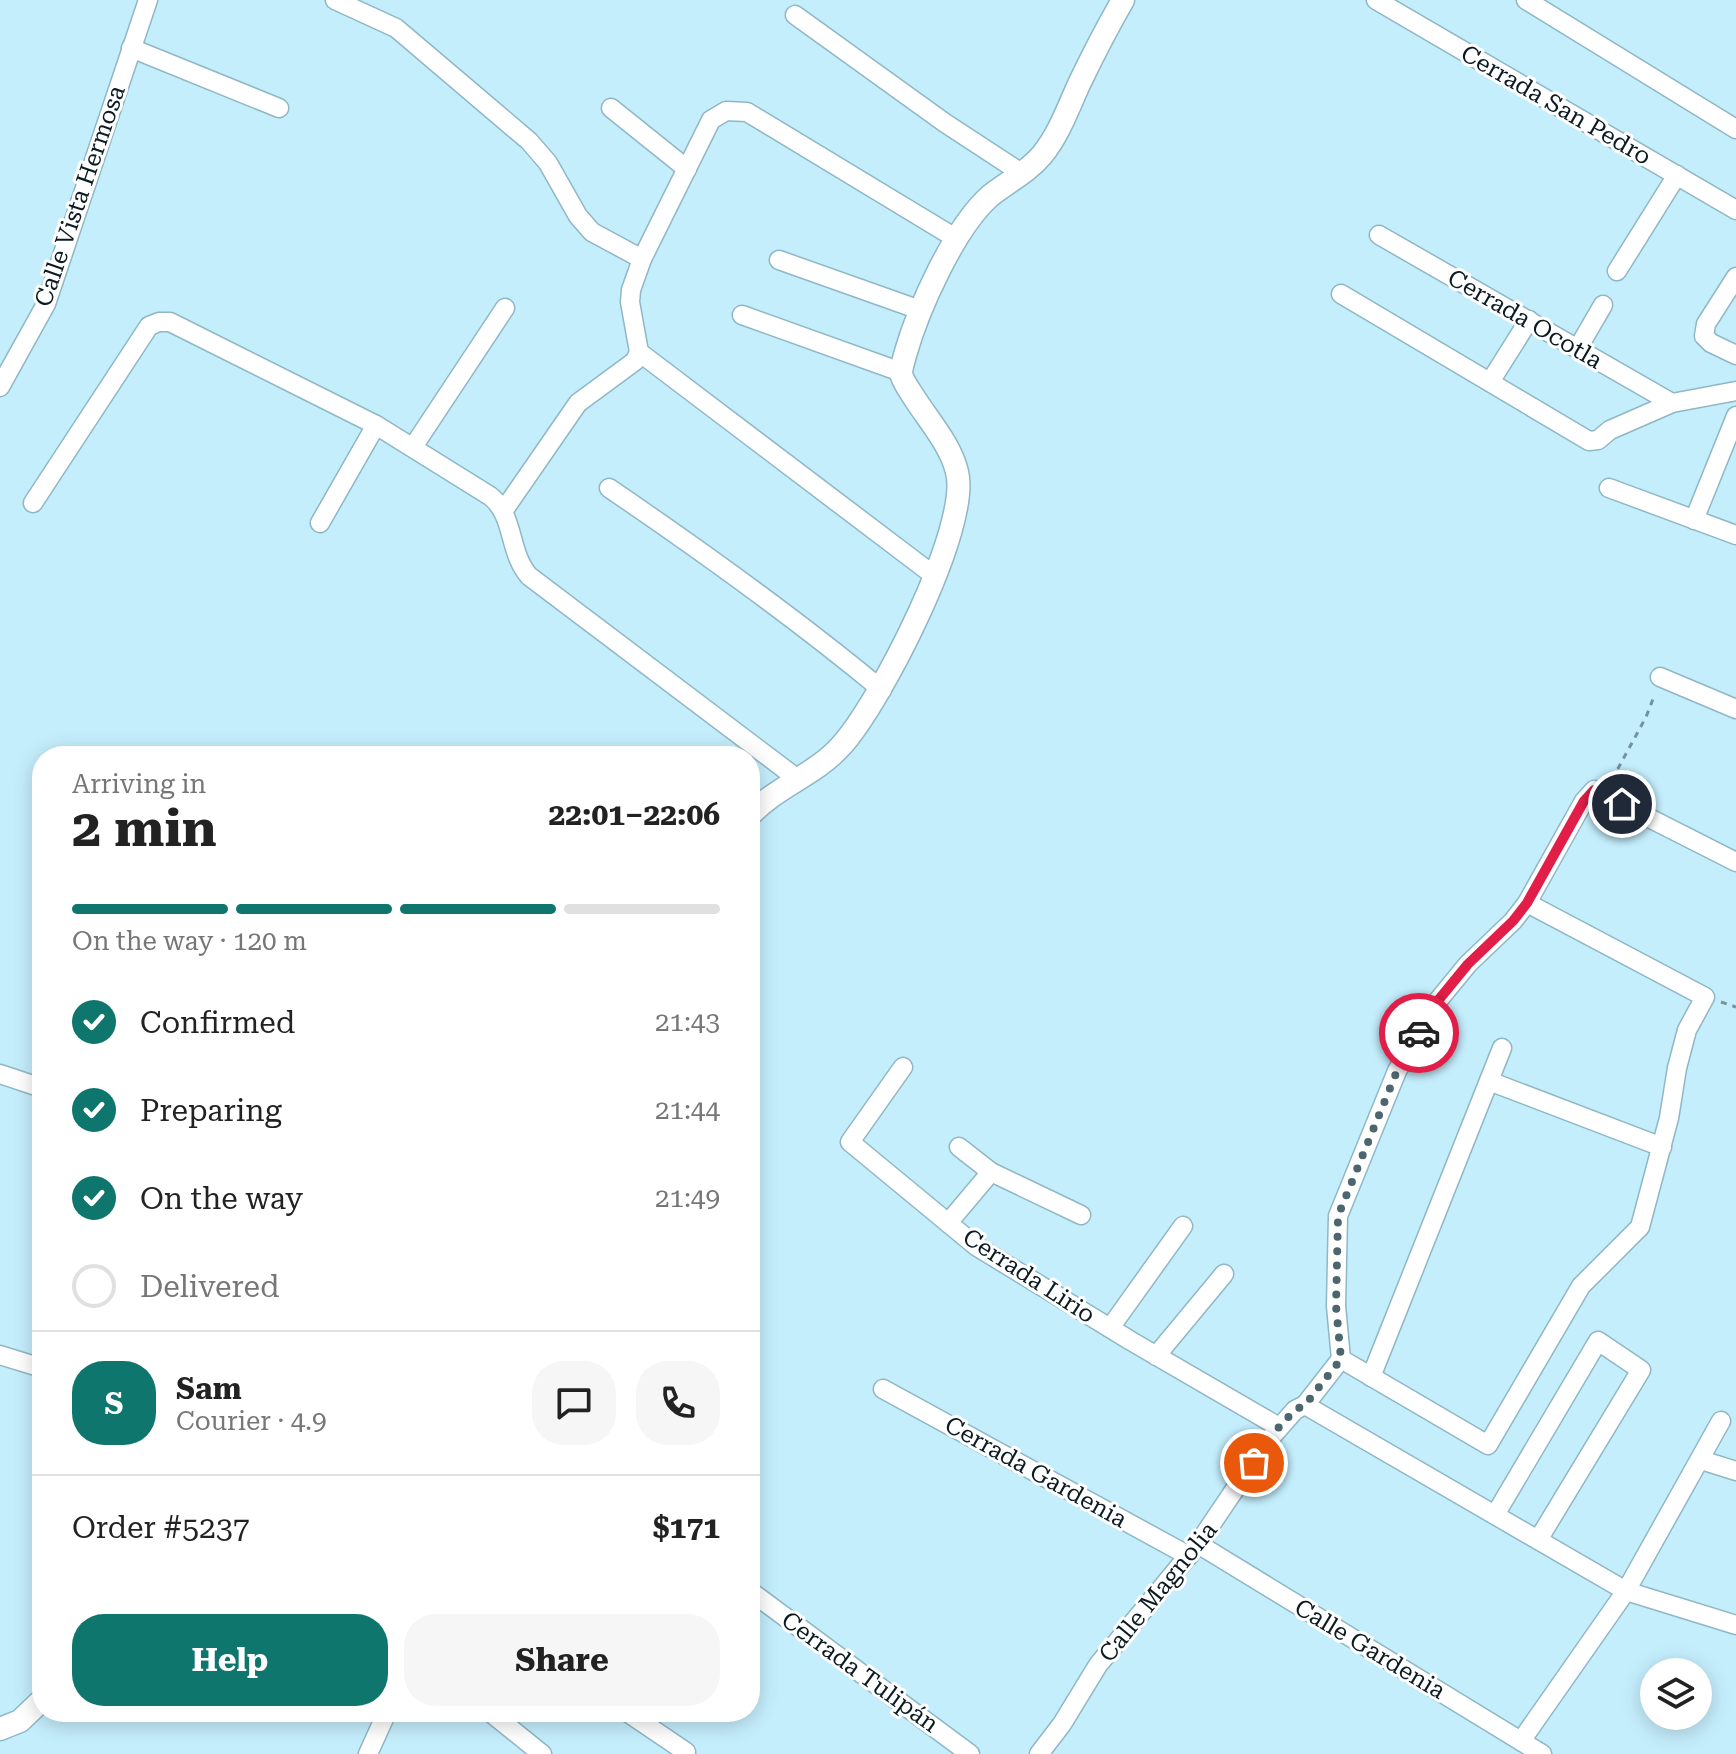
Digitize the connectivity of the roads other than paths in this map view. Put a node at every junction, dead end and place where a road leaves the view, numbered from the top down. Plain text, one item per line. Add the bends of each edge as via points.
1 (148, 0) edge
2 (335, 0) edge
3 (1123, 0) edge
4 (1376, 0) edge
5 (1526, 0) edge
6 (795, 15) dead end
7 (131, 48) junction
8 (279, 108) dead end
9 (611, 108) dead end
10 (1736, 129) edge
11 (687, 169) junction
12 (1023, 174) junction
13 (1677, 175) junction
14 (1736, 210) edge
15 (1379, 235) dead end
16 (957, 239) junction
17 (642, 259) junction
18 (779, 260) dead end
19 (1617, 271) dead end
20 (1736, 277) edge
21 (1341, 294) dead end
22 (1603, 305) dead end
23 (505, 308) dead end
24 (920, 310) junction
25 (742, 315) dead end
26 (1529, 320) junction
27 (1578, 348) junction
28 (639, 352) junction
29 (1736, 355) edge
30 (901, 372) junction
31 (1490, 382) junction
32 (0, 387) edge
33 (1736, 391) edge
34 (1672, 403) junction
35 (1736, 416) edge
36 (376, 425) junction
37 (413, 447) junction
38 (609, 488) dead end
39 (1609, 488) dead end
40 (33, 503) dead end
41 (504, 510) junction
42 (1694, 520) junction
43 (320, 523) dead end
44 (1736, 535) edge
45 (936, 577) junction
46 (1660, 677) road end
47 (882, 690) junction
48 (1736, 709) edge
49 (754, 746) edge
50 (760, 751) edge
51 (799, 780) junction
52 (760, 806) edge
53 (1736, 862) edge
54 (1527, 903) junction
55 (1502, 1048) dead end
56 (903, 1067) dead end
57 (0, 1074) edge
58 (1489, 1081) junction
59 (32, 1085) edge
60 (959, 1147) dead end
61 (1662, 1147) junction
62 (991, 1172) junction
63 (1081, 1215) dead end
64 (948, 1223) junction
65 (1183, 1226) dead end
66 (1224, 1274) dead end
67 (1110, 1328) junction
68 (0, 1355) edge
69 (1156, 1356) junction
70 (1341, 1359) junction
71 (32, 1365) edge
72 (1371, 1377) junction
73 (883, 1389) dead end
74 (1305, 1405) junction
75 (1721, 1421) dead end
76 (1279, 1427) junction
77 (1701, 1460) junction
78 (1736, 1471) edge
79 (1495, 1515) junction
80 (1538, 1540) junction
81 (1193, 1550) junction
82 (1626, 1591) junction
83 (760, 1598) edge
84 (1736, 1625) edge
85 (32, 1710) edge
86 (382, 1722) edge
87 (502, 1722) edge
88 (642, 1722) edge
89 (0, 1729) edge
90 (1521, 1741) junction
91 (686, 1752) dead end
92 (368, 1754) edge
93 (542, 1754) edge
94 (970, 1754) edge
95 (1039, 1754) edge
96 (1542, 1754) edge

1 - 7 street, Calle Vista Hermosa
2 - 17 street via 386,22 420,49 529,141 592,232
3 - 12 street via 1055,136
4 - 13 street, Cerrada San Pedro
5 - 10 street
6 - 12 street
7 - 8 street
7 - 32 street, Calle Vista Hermosa via 46,304
9 - 11 street
11 - 16 street via 711,120 726,111 747,112
11 - 17 street
12 - 16 street via 989,197
13 - 14 street, Cerrada San Pedro
13 - 19 street
15 - 26 street, Cerrada Ocotla
16 - 24 street
17 - 28 street via 630,302
18 - 24 street
20 - 29 street via 1704,336
21 - 31 street
22 - 27 street
23 - 37 street
24 - 30 street
25 - 30 street
26 - 27 street, Cerrada Ocotla
26 - 31 street
27 - 34 street, Cerrada Ocotla
28 - 41 street via 628,369 578,403
28 - 45 street
30 - 45 street via 959,476
31 - 34 street via 1589,441
33 - 34 street
35 - 42 street
36 - 37 street
36 - 40 street via 170,322 159,322 149,326
36 - 43 street
37 - 41 street
38 - 47 street via 709,556
39 - 42 street
41 - 49 street via 517,557 529,576
42 - 44 street
45 - 47 street
46 - 48 street
47 - 51 street via 840,748
50 - 51 street
51 - 52 street
53 - 54 street via 1594,790
54 - 61 street via 1705,997 1687,1030
54 - 70 street via 1436,1003 1397,1071 1338,1216
55 - 58 street
56 - 64 street, Cerrada Lirio via 850,1142
57 - 59 street
58 - 61 street
58 - 72 street
60 - 62 street
61 - 72 street via 1640,1227 1581,1286 1488,1445
62 - 63 street
62 - 64 street, Cerrada Lirio
64 - 67 street, Cerrada Lirio via 976,1246
65 - 67 street, Cerrada Lirio
66 - 69 street
67 - 69 street, Cerrada Lirio
68 - 71 street
69 - 76 street, Cerrada Lirio
70 - 72 street
70 - 74 street, Calle Magnolia
73 - 81 street, Cerrada Gardenia
74 - 76 street, Calle Magnolia
74 - 79 street
75 - 77 street
76 - 81 street, Calle Magnolia
77 - 78 street
77 - 82 street
79 - 80 street
79 - 80 street via 1598,1341 1641,1370
80 - 82 street
81 - 90 street, Calle Gardenia
81 - 95 street, Calle Magnolia via 1098,1665
82 - 84 street
82 - 90 street
83 - 94 street, Cerrada Tulipán
85 - 89 street
86 - 92 street
87 - 93 street
88 - 91 street
90 - 96 street, Calle Gardenia

